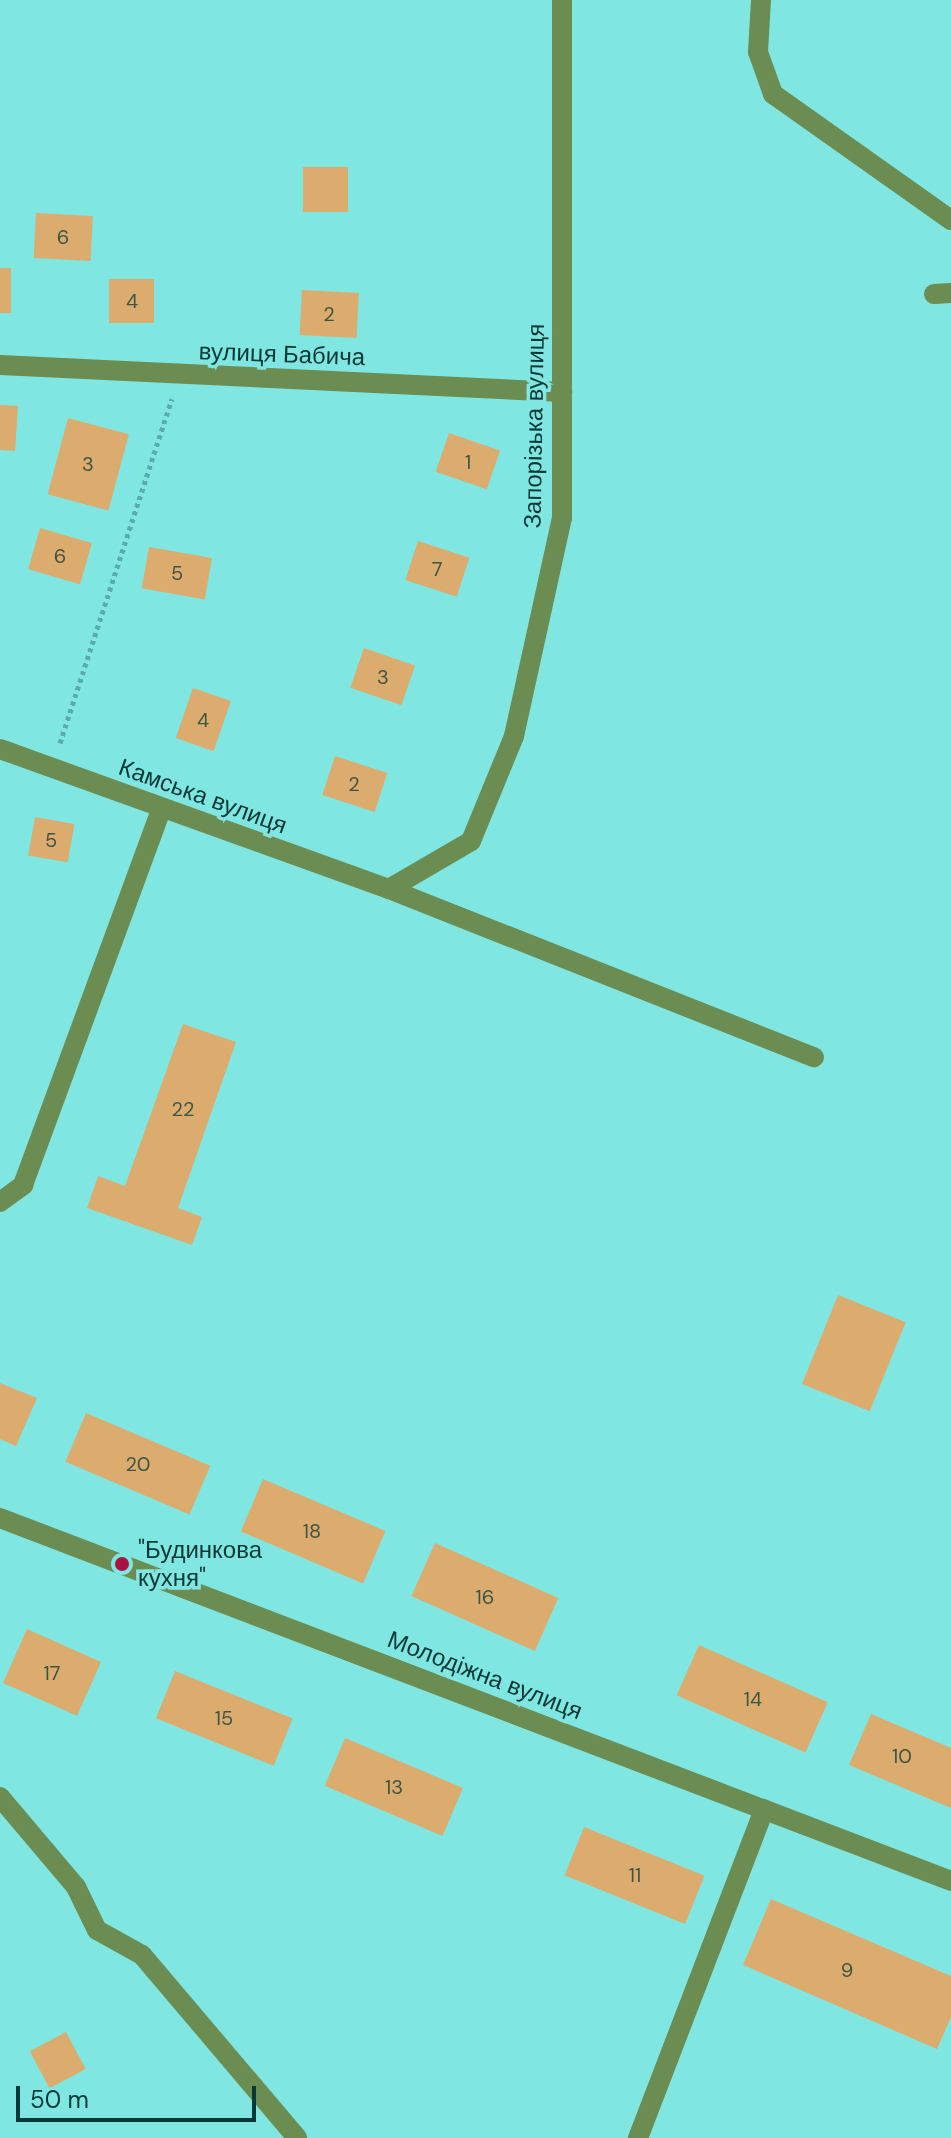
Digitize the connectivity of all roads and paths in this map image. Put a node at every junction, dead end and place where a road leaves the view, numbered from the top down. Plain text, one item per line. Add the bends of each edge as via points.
1 (562, 0) edge
2 (761, 0) edge
3 (951, 220) edge
4 (0, 365) edge
5 (179, 377) junction
6 (562, 392) junction
7 (0, 749) edge
8 (74, 776) junction
9 (161, 810) junction
10 (389, 889) junction
11 (814, 1057) dead end
12 (0, 1202) edge
13 (0, 1518) edge
14 (0, 1797) edge
15 (764, 1809) junction
16 (951, 1881) edge
17 (297, 2138) edge
18 (638, 2138) edge

1 - 6 street, Запорізька вулиця
2 - 3 street via 758,52 773,94
4 - 5 street, вулиця Бабича
5 - 6 street, вулиця Бабича
5 - 8 path via 69,701 59,745
6 - 10 street, Запорізька вулиця via 562,518 514,736 471,841
7 - 8 street, Камська вулиця
8 - 9 street, Камська вулиця
9 - 10 street, Камська вулиця
9 - 12 street via 23,1185
10 - 11 street, Камська вулиця
13 - 15 street, Молодіжна вулиця
14 - 17 street via 76,1887 97,1930 142,1955
15 - 16 street, Молодіжна вулиця
15 - 18 street

